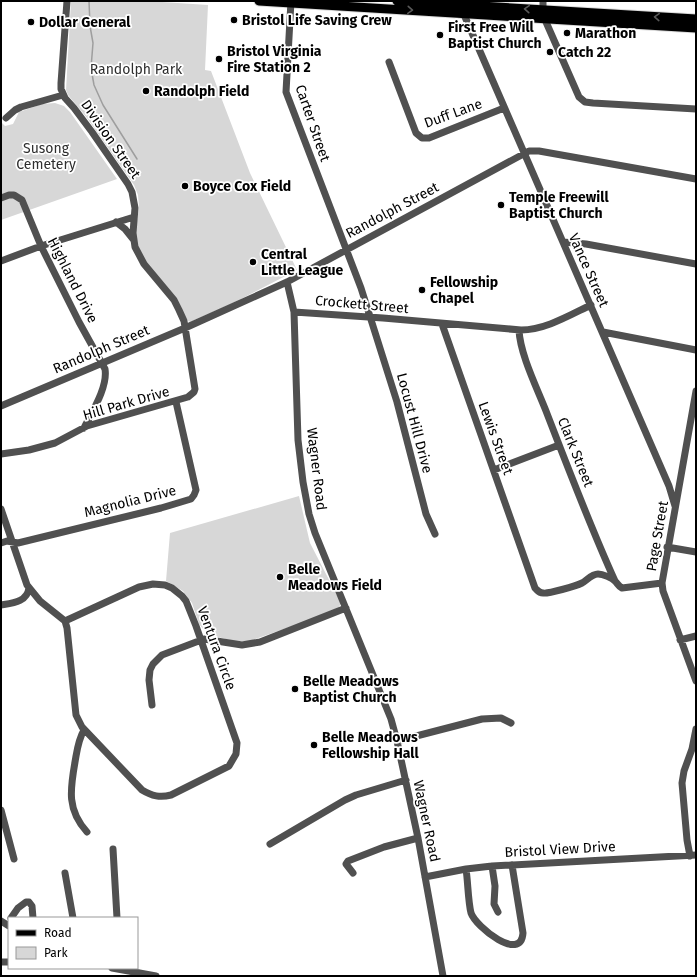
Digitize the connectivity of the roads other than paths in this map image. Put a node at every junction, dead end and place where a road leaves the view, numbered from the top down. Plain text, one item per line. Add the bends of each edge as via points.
1 (67, 1) edge
2 (259, 1) edge
3 (397, 1) edge
4 (291, 2) edge
5 (460, 6) edge
6 (544, 13) edge
7 (696, 19) edge
8 (696, 28) edge
9 (388, 62) dead end
10 (62, 94) junction
11 (504, 108) junction
12 (696, 109) edge
13 (6, 118) dead end
14 (524, 154) junction
15 (696, 178) edge
16 (1, 198) edge
17 (134, 217) junction
18 (116, 222) junction
19 (133, 240) junction
20 (563, 242) junction
21 (41, 246) junction
22 (346, 249) junction
23 (1, 261) edge
24 (696, 264) edge
25 (287, 282) junction
26 (591, 305) junction
27 (294, 312) junction
28 (370, 317) junction
29 (442, 324) junction
30 (185, 328) junction
31 (519, 330) junction
32 (603, 332) junction
33 (696, 350) edge
34 (102, 362) junction
35 (696, 391) edge
36 (176, 402) junction
37 (1, 406) edge
38 (84, 428) junction
39 (692, 434) edge
40 (559, 445) junction
41 (1, 454) edge
42 (494, 470) junction
43 (675, 506) junction
44 (1, 509) edge
45 (435, 534) dead end
46 (12, 542) junction
47 (1, 543) edge
48 (667, 548) junction
49 (696, 552) edge
50 (615, 581) junction
51 (662, 582) junction
52 (29, 588) junction
53 (1, 605) edge
54 (346, 608) junction
55 (65, 621) junction
56 (696, 636) edge
57 (200, 640) junction
58 (680, 640) junction
59 (696, 681) edge
60 (152, 705) dead end
61 (511, 723) dead end
62 (696, 729) edge
63 (84, 730) junction
64 (397, 741) junction
65 (406, 780) junction
66 (1, 810) edge
67 (86, 832) dead end
68 (418, 838) junction
69 (270, 844) dead end
70 (113, 849) dead end
71 (693, 855) edge
72 (14, 859) dead end
73 (512, 864) junction
74 (492, 866) junction
75 (466, 869) junction
76 (65, 873) dead end
77 (353, 873) dead end
78 (425, 877) junction
79 (498, 912) dead end
80 (11, 917) edge
81 (33, 917) edge
82 (73, 917) edge
83 (117, 917) edge
84 (121, 969) edge
85 (156, 976) edge
86 (444, 976) edge

1 - 10 street, Division Street
2 - 4 main road
3 - 5 main road
4 -> 5 main road
4 - 22 street, Carter Street via 286,92
5 - 6 main road
5 - 11 street, Vance Street
7 -> 6 main road
6 - 8 main road
6 - 12 street via 579,98 583,101
9 - 11 street, Duff Lane via 416,133 422,138 435,136
10 - 13 street via 21,107
10 - 17 street, Division Street via 128,184 134,200
11 - 14 street, Vance Street
14 - 15 street, Randolph Street via 539,151
14 - 20 street, Vance Street
14 - 22 street, Randolph Street
16 - 21 street, Highland Drive via 14,195 22,200
17 - 18 street
17 - 19 street, Division Street
18 - 19 street
18 - 21 street
19 - 30 street, Division Street via 144,264 174,300
20 - 24 street
20 - 26 street, Vance Street
21 - 23 street
21 - 34 street, Highland Drive
22 - 25 street, Randolph Street
22 - 28 street, Carter Street
25 - 27 street, Wagner Road
25 - 30 street, Randolph Street
26 - 31 street, Crockett Street via 546,326
26 - 32 street, Vance Street
27 - 28 street, Crockett Street
27 - 54 street, Wagner Road via 298,440 306,501 315,533
28 - 29 street, Crockett Street
28 - 45 street, Locust Hill Drive via 397,402 426,514
29 - 31 street, Crockett Street
29 - 42 street, Lewis Street
30 - 34 street, Randolph Street
30 - 36 street, Hill Park Drive via 195,389 188,398
31 - 40 street, Clark Street via 520,341
32 - 33 street
32 - 43 street, Vance Street via 669,486
34 - 37 street, Randolph Street
34 - 38 street, Highland Drive via 106,374 103,386
35 - 39 street, Page Street
36 - 38 street, Hill Park Drive
36 - 46 street, Magnolia Drive via 196,490 191,499 18,543
38 - 41 street, Hill Park Drive via 55,443
39 - 43 street, Page Street
40 - 42 street
40 - 50 street, Clark Street
42 - 50 street, Lewis Street via 535,588 546,594 581,583 599,574
43 - 48 street, Page Street
44 - 46 street
46 - 47 street, Magnolia Drive
46 - 52 street
48 - 49 street
48 - 51 street, Page Street
50 - 51 street, Lewis Street via 625,588
51 - 58 street, Page Street via 663,592
52 - 53 street via 21,601
52 - 55 street via 40,601
54 - 57 street via 254,644
54 - 64 street, Wagner Road
55 - 57 street, Ventura Circle via 139,587 161,584 182,596
55 - 63 street, Ventura Circle via 76,715
56 - 58 street
57 - 60 street via 162,655 153,664 149,676
57 - 63 street, Ventura Circle via 237,740 236,754 229,766 171,795 154,796 142,790
58 - 59 street, Page Street
61 - 64 street via 501,718 482,719
62 - 71 street via 690,757 682,777 687,840
63 - 67 street via 78,742 71,793 75,814
64 - 65 street, Wagner Road
65 - 68 street, Wagner Road
65 - 69 street via 345,800
66 - 72 street
68 - 77 street via 384,847 348,861 346,864
68 - 78 street, Wagner Road
70 - 83 street
71 - 73 street, Bristol View Drive
73 - 74 street, Bristol View Drive
73 - 75 street via 523,933 522,940 513,945 485,931 475,920 471,912
74 - 75 street, Bristol View Drive
74 - 79 street via 494,904
75 - 78 street, Bristol View Drive
76 - 82 street
78 - 86 street, Wagner Road
80 - 81 street via 18,908 29,902
84 - 85 street

